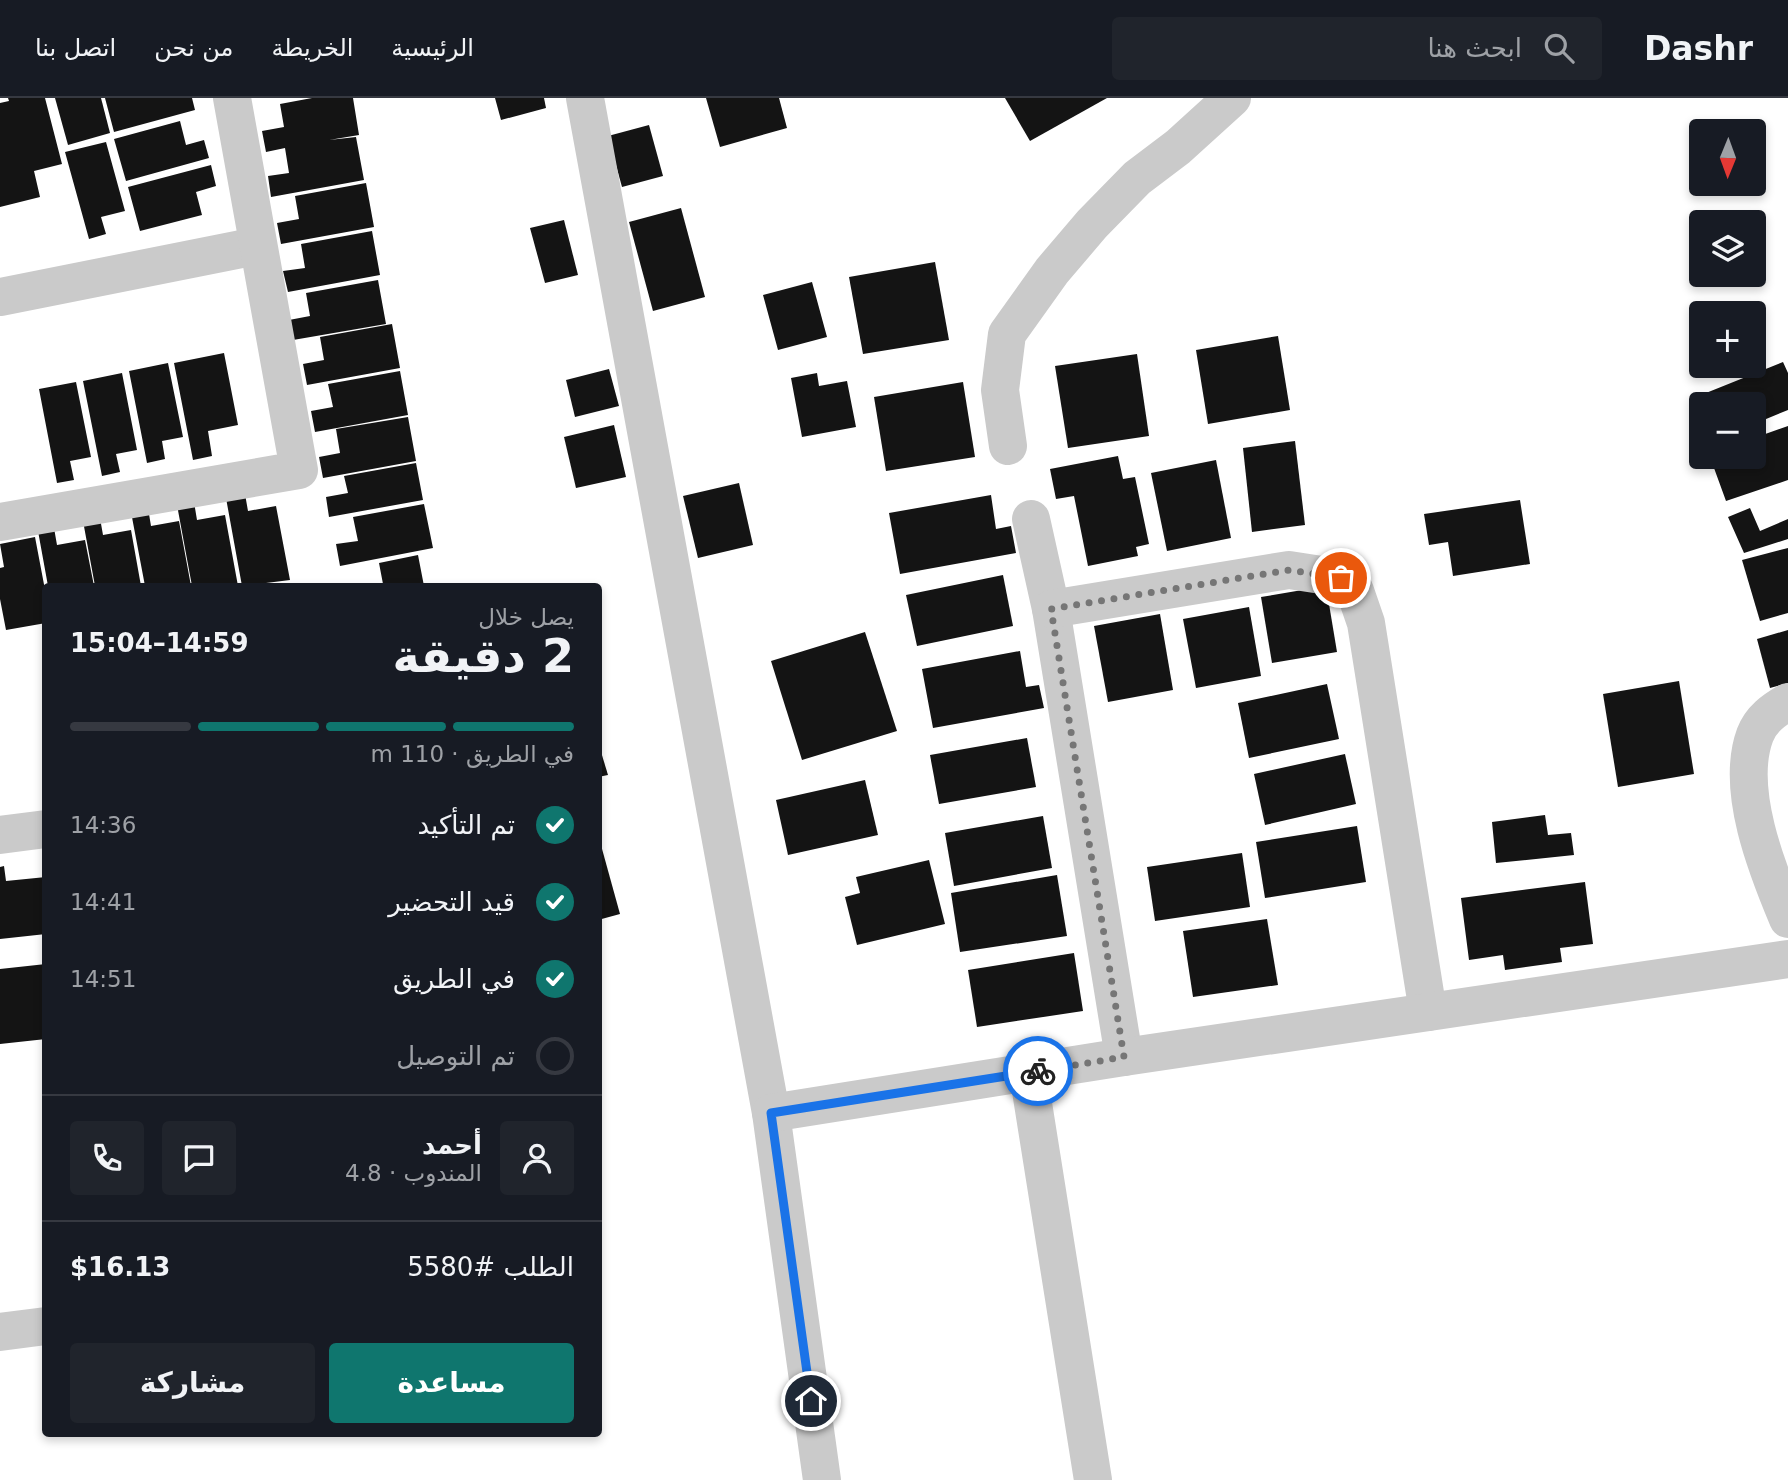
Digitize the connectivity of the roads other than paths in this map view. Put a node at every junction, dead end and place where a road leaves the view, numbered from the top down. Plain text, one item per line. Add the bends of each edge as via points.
1 (232, 98) edge
2 (585, 98) edge
3 (1232, 98) edge
4 (257, 246) junction
5 (0, 297) edge
6 (1008, 446) dead end
7 (1031, 519) dead end
8 (0, 522) edge
9 (1051, 609) junction
10 (1788, 702) edge
11 (42, 830) edge
12 (0, 835) edge
13 (1788, 919) edge
14 (1788, 959) edge
15 (1428, 1012) junction
16 (1124, 1057) junction
17 (1028, 1072) junction
18 (771, 1113) junction
19 (42, 1327) edge
20 (0, 1332) edge
21 (822, 1480) edge
22 (1093, 1480) edge

1 - 4 street
2 - 18 street
3 - 6 street via 1137,178 1093,224 1007,334 1000,390
4 - 5 street
4 - 8 street via 299,470
7 - 9 street
9 - 15 street via 1289,570 1341,578 1356,591 1366,623
9 - 16 street
10 - 13 street via 1768,714 1755,736 1750,771 1756,828
11 - 12 street
14 - 15 street
15 - 16 street
16 - 17 street
17 - 18 street
17 - 22 street
18 - 21 street
19 - 20 street

